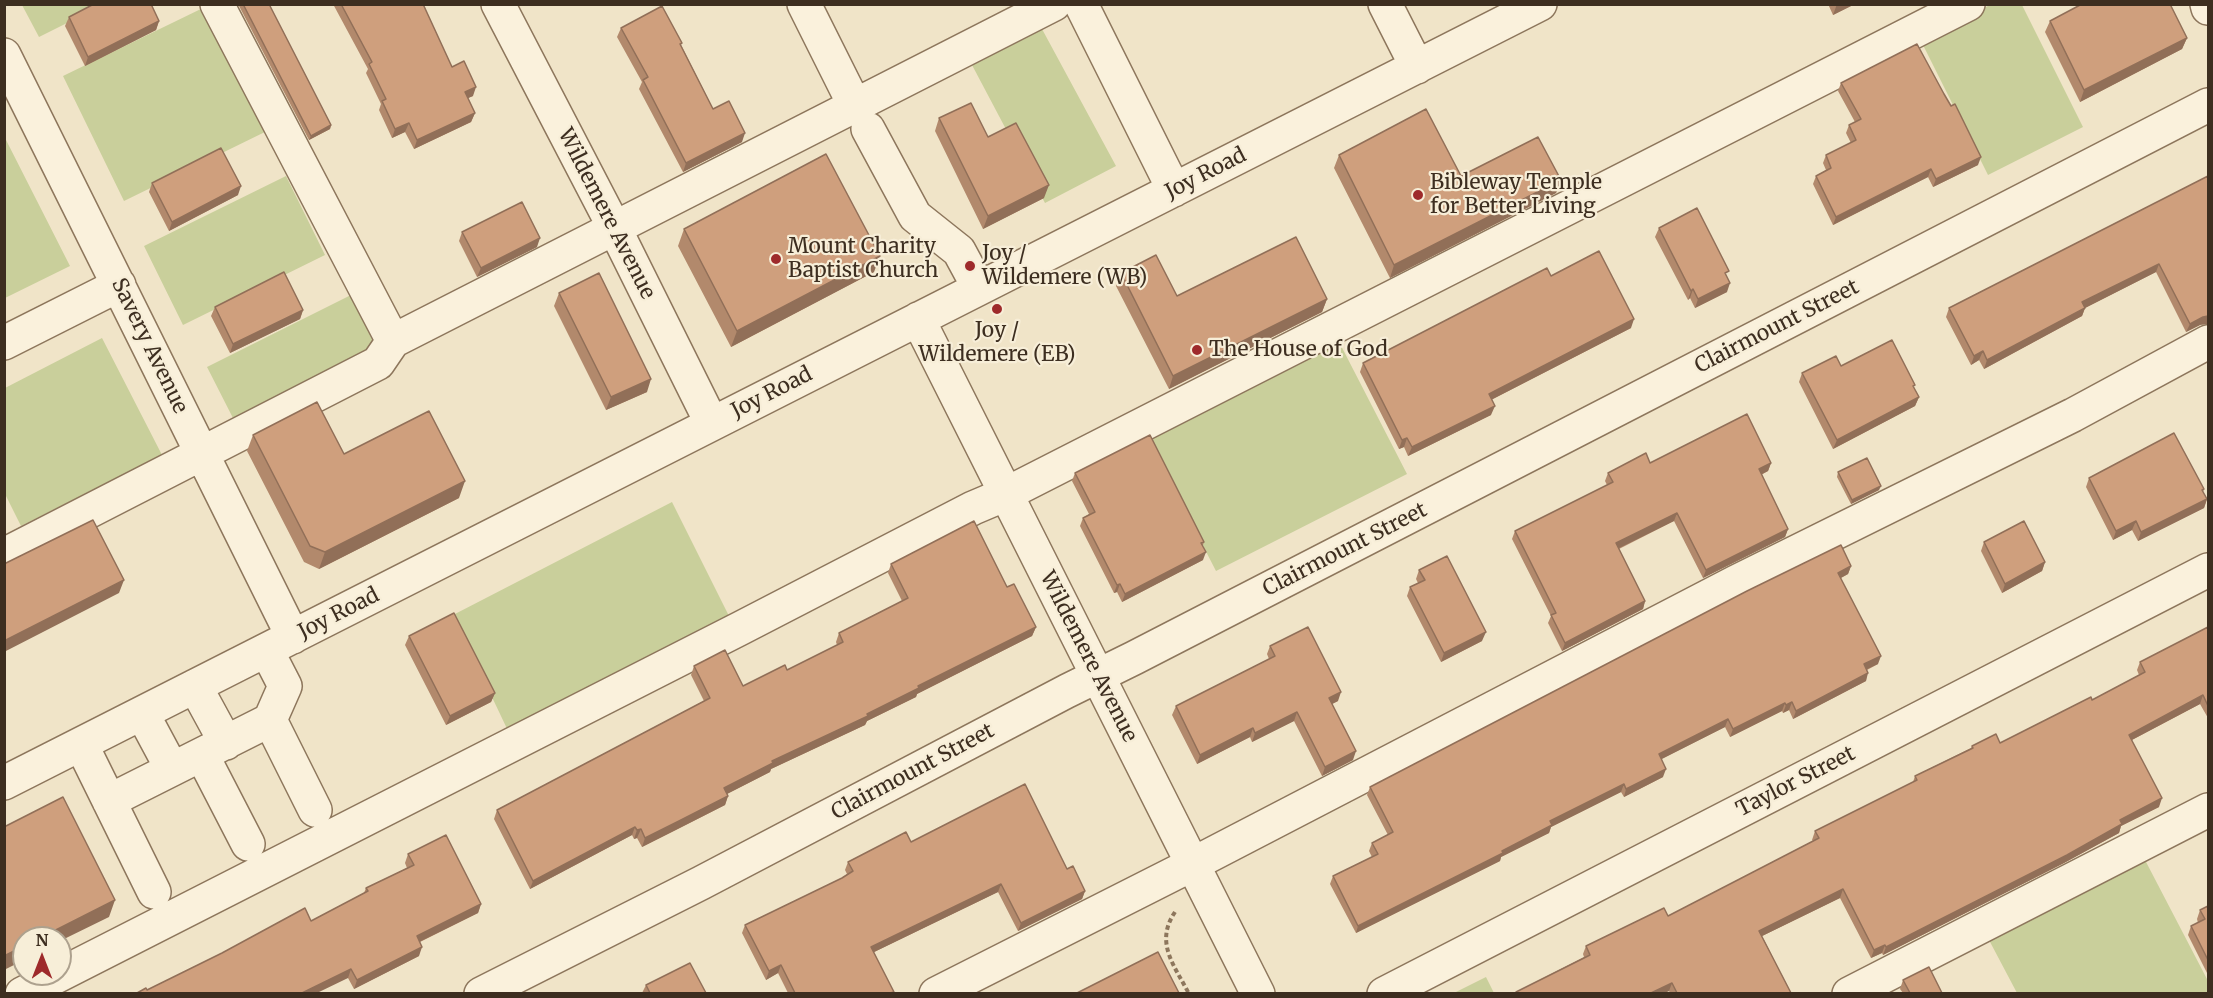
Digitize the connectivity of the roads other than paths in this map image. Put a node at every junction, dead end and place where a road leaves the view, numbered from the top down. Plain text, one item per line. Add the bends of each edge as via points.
1 (217, 4) edge
2 (498, 4) edge
3 (804, 4) edge
4 (1054, 4) edge
5 (1081, 4) edge
6 (1385, 4) edge
7 (1540, 4) edge
8 (1968, 4) edge
9 (4, 55) edge
10 (1417, 67) junction
11 (2208, 105) edge
12 (16, 106) edge
13 (861, 118) junction
14 (1174, 190) junction
15 (615, 229) junction
16 (119, 285) junction
17 (979, 288) junction
18 (918, 320) junction
19 (393, 341) junction
20 (2208, 342) edge
21 (4, 343) edge
22 (712, 424) junction
23 (202, 453) junction
24 (1006, 494) junction
25 (4, 555) edge
26 (2208, 570) edge
27 (280, 644) junction
28 (1098, 677) junction
29 (195, 687) junction
30 (142, 713) junction
31 (270, 720) junction
32 (81, 744) junction
33 (214, 749) junction
34 (172, 769) junction
35 (4, 783) edge
36 (109, 801) junction
37 (315, 810) dead end
38 (2208, 810) edge
39 (248, 844) dead end
40 (1192, 864) junction
41 (154, 892) dead end
42 (22, 993) edge
43 (481, 993) edge
44 (936, 993) edge
45 (1258, 993) edge
46 (1384, 993) edge
47 (1849, 993) edge

1 - 19 street
2 - 15 street, Wildemere Avenue
3 - 13 street
4 - 13 street
5 - 14 street
6 - 10 street
7 - 10 street, Joy Road
8 - 24 street
9 - 12 street, Savery Avenue
10 - 14 street, Joy Road
11 - 28 street, Clairmount Street
12 - 16 street, Savery Avenue
13 - 15 street
13 - 17 street via 915,216 959,251
14 - 17 street, Joy Road
15 - 19 street
15 - 22 street, Wildemere Avenue
16 - 21 street
16 - 23 street, Savery Avenue
17 - 18 street, Joy Road
18 - 22 street, Joy Road
18 - 24 street, Wildemere Avenue
19 - 23 street via 378,363
20 - 40 street via 2073,415 1736,582
22 - 27 street, Joy Road
23 - 25 street
23 - 27 street, Savery Avenue
24 - 28 street, Wildemere Avenue
24 - 42 street
26 - 46 street, Taylor Street
27 - 29 street, Joy Road
27 - 31 street, Savery Avenue via 285,687
28 - 40 street, Wildemere Avenue
28 - 43 street, Clairmount Street
29 - 30 street, Joy Road
29 - 33 street
30 - 32 street, Joy Road
30 - 34 street
31 - 33 street
31 - 37 street
32 - 35 street, Joy Road
32 - 36 street
33 - 34 street
33 - 39 street
34 - 36 street
36 - 41 street
38 - 47 street
40 - 44 street
40 - 45 street, Wildemere Avenue

